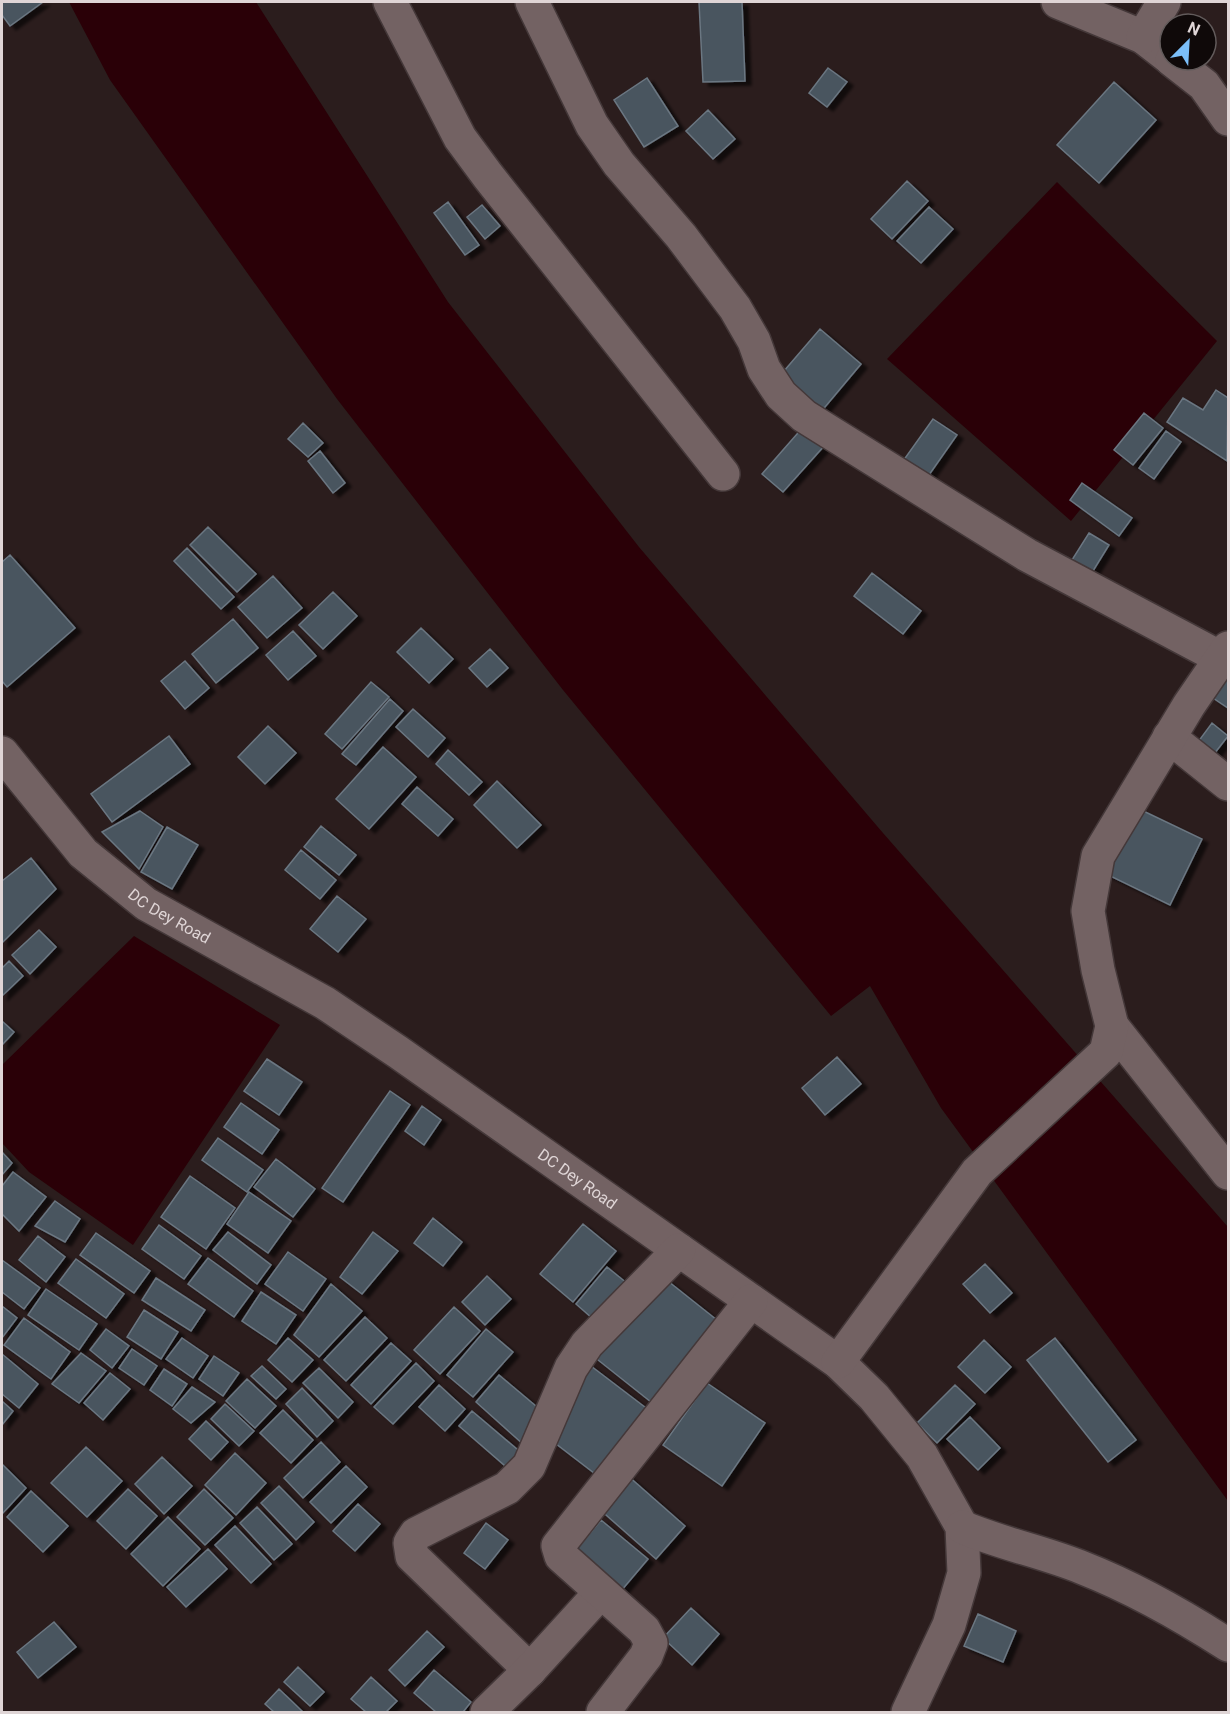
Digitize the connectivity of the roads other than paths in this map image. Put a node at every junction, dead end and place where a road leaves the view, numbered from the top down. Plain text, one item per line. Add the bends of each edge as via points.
1 (390, 2) edge
2 (532, 2) edge
3 (1058, 2) edge
4 (1164, 2) edge
5 (1143, 37) junction
6 (1158, 49) edge
7 (1188, 72) edge
8 (1228, 118) edge
9 (723, 474) dead end
10 (1225, 653) edge
11 (1170, 737) junction
12 (2, 753) edge
13 (1228, 784) edge
14 (1109, 1039) junction
15 (1228, 1173) edge
16 (679, 1250) junction
17 (751, 1301) junction
18 (838, 1362) junction
19 (962, 1527) junction
20 (602, 1592) junction
21 (1228, 1645) edge
22 (530, 1670) junction
23 (487, 1713) edge
24 (603, 1713) edge
25 (908, 1713) edge

1 - 9 street via 460,138
2 - 10 street via 592,126 735,308 764,369 796,409 1027,555
3 - 5 street
4 - 5 street
5 - 6 street
7 - 8 street via 1204,85
10 - 11 street
11 - 13 street
11 - 14 street via 1098,856 1088,911
12 - 16 street, DC Dey Road via 83,853 146,904 325,1003 475,1104
14 - 15 street
14 - 18 street via 977,1172
16 - 17 street, DC Dey Road
16 - 22 street via 587,1344 571,1368 530,1466 507,1488 416,1534 410,1543 412,1556
17 - 18 street, DC Dey Road
17 - 20 street via 558,1546 561,1556
18 - 19 street, DC Dey Road via 874,1397 922,1456
19 - 21 street via 1083,1567 1142,1595
19 - 25 street, DC Dey Road via 964,1573 949,1625
20 - 22 street
20 - 24 street via 644,1630 651,1643 646,1656
22 - 23 street

